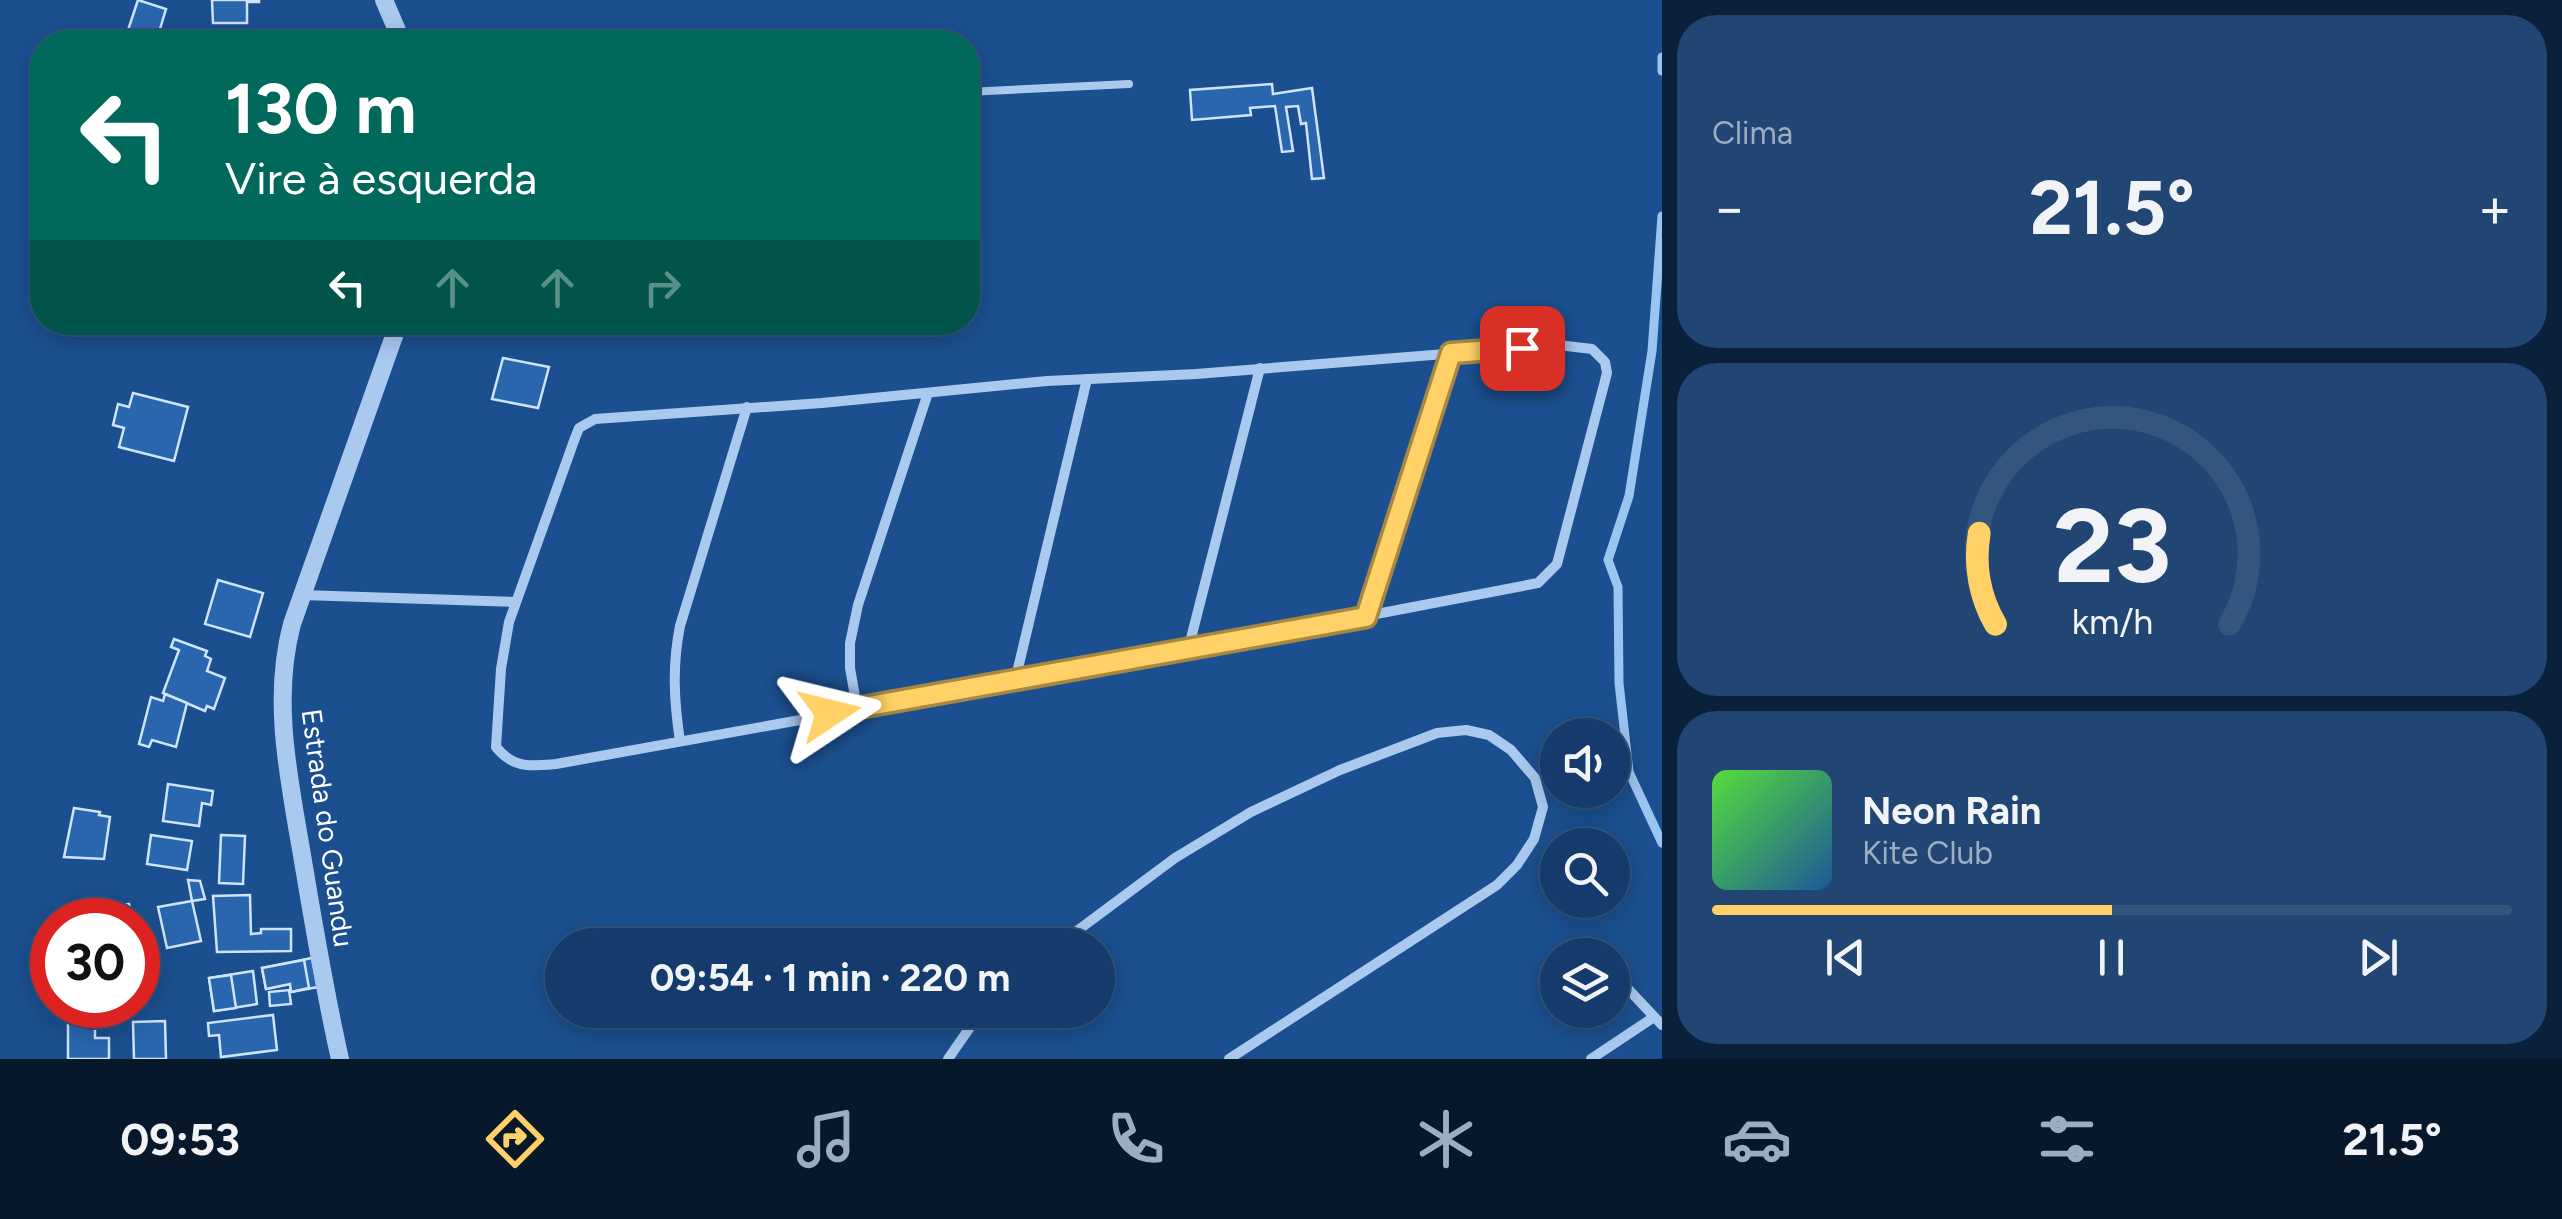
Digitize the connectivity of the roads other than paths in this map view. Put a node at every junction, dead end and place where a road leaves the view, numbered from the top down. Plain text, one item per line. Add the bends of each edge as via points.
1 (384, 0) edge
2 (397, 30) edge
3 (1129, 84) dead end
4 (980, 91) edge
5 (394, 335) edge
6 (1451, 353) junction
7 (1260, 368) junction
8 (1086, 379) junction
9 (928, 393) junction
10 (747, 407) junction
11 (302, 595) junction
12 (514, 602) junction
13 (1366, 617) junction
14 (1188, 650) junction
15 (1015, 681) junction
16 (857, 708) junction
17 (680, 741) junction
18 (1081, 928) edge
19 (1630, 991) edge
20 (1658, 1021) edge
21 (970, 1028) edge
22 (340, 1059) edge
23 (948, 1059) edge
24 (1229, 1059) edge
25 (1591, 1059) edge

1 - 2 street
3 - 4 lane
5 - 11 street, Estrada do Guandu
6 - 7 street
6 - 13 street
6 - 13 street via 1558,345 1592,349 1605,362 1557,564 1538,583 1519,589
7 - 8 street
7 - 14 street
8 - 9 street
8 - 15 street
9 - 10 street
9 - 16 street via 858,606 850,643
10 - 12 street via 586,422 574,438
10 - 17 street via 680,626 673,692
11 - 12 street
11 - 22 street, Estrada do Guandu via 288,641 282,716
12 - 17 street via 496,748 506,759 520,766 556,764
13 - 14 street
14 - 15 street
15 - 16 street
16 - 17 street
18 - 24 street via 1175,858 1308,784 1437,733 1477,731 1502,742 1535,778 1543,807 1518,865
19 - 20 street
20 - 25 street
21 - 23 street

